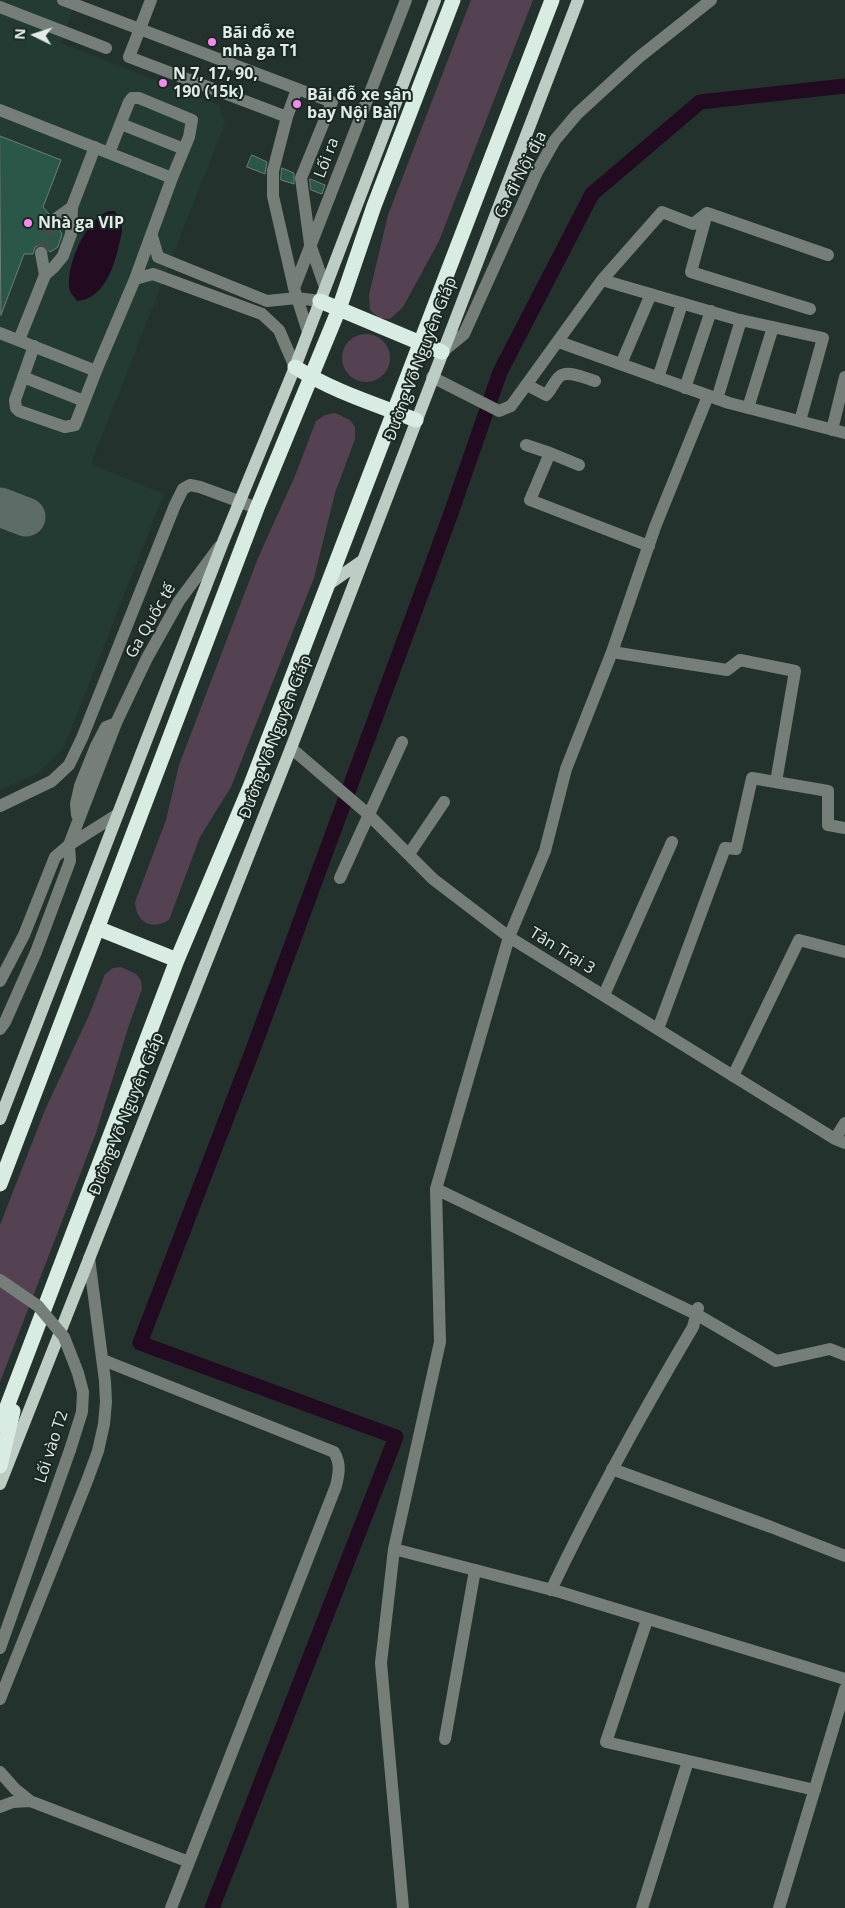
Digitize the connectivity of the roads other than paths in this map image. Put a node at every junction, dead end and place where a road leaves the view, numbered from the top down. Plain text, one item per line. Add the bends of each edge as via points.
1 (63, 0) edge
2 (151, 0) edge
3 (406, 0) edge
4 (435, 0) edge
5 (453, 0) edge
6 (552, 0) edge
7 (578, 0) edge
8 (710, 0) edge
9 (0, 7) edge
10 (140, 29) junction
11 (106, 48) dead end
12 (297, 89) junction
13 (0, 110) edge
14 (287, 117) junction
15 (121, 124) junction
16 (95, 148) junction
17 (184, 150) junction
18 (109, 153) junction
19 (172, 178) junction
20 (72, 207) junction
21 (706, 213) junction
22 (54, 220) tunnel mouth
23 (152, 236) junction
24 (310, 244) junction
25 (41, 253) tunnel mouth
26 (828, 255) dead end
27 (45, 275) junction
28 (135, 280) junction
29 (602, 280) junction
30 (295, 293) junction
31 (322, 294) junction
32 (651, 294) junction
33 (682, 304) junction
34 (339, 309) junction
35 (810, 309) dead end
36 (711, 312) junction
37 (741, 320) junction
38 (773, 327) junction
39 (308, 332) junction
40 (0, 333) edge
41 (19, 340) junction
42 (559, 342) junction
43 (420, 344) junction
44 (34, 346) junction
45 (442, 352) junction
46 (621, 364) junction
47 (295, 367) junction
48 (96, 371) junction
49 (23, 377) junction
50 (432, 377) junction
51 (845, 377) edge
52 (312, 378) junction
53 (658, 378) junction
54 (595, 381) dead end
55 (527, 384) junction
56 (685, 388) junction
57 (713, 397) junction
58 (84, 402) junction
59 (748, 408) junction
60 (394, 412) junction
61 (416, 420) junction
62 (800, 421) junction
63 (832, 430) junction
64 (845, 433) edge
65 (526, 444) dead end
66 (550, 453) junction
67 (579, 465) dead end
68 (240, 502) junction
69 (257, 508) junction
70 (251, 523) junction
71 (224, 542) junction
72 (649, 546) junction
73 (362, 561) junction
74 (329, 584) junction
75 (612, 652) junction
76 (116, 723) junction
77 (402, 742) dead end
78 (291, 748) junction
79 (776, 782) junction
80 (444, 802) dead end
81 (0, 806) edge
82 (118, 814) junction
83 (368, 814) junction
84 (78, 820) junction
85 (845, 828) edge
86 (672, 842) dead end
87 (69, 845) junction
88 (409, 854) junction
89 (340, 878) dead end
90 (97, 928) junction
91 (509, 937) junction
92 (845, 952) edge
93 (176, 960) junction
94 (0, 981) edge
95 (604, 996) junction
96 (0, 1029) edge
97 (658, 1029) junction
98 (733, 1076) junction
99 (0, 1119) edge
100 (845, 1123) edge
101 (840, 1141) edge
102 (0, 1184) edge
103 (436, 1189) junction
104 (89, 1258) junction
105 (0, 1280) edge
106 (697, 1311) junction
107 (845, 1355) edge
108 (26, 1356) junction
109 (103, 1360) junction
110 (0, 1425) edge
111 (0, 1466) edge
112 (612, 1469) junction
113 (0, 1484) edge
114 (394, 1549) junction
115 (845, 1556) edge
116 (475, 1570) junction
117 (552, 1590) junction
118 (646, 1620) junction
119 (0, 1648) edge
120 (845, 1679) edge
121 (845, 1689) edge
122 (0, 1698) edge
123 (445, 1739) dead end
124 (688, 1761) junction
125 (0, 1772) edge
126 (815, 1790) junction
127 (30, 1801) junction
128 (0, 1806) edge
129 (189, 1862) junction
130 (171, 1908) edge
131 (403, 1908) edge
132 (642, 1908) edge
133 (779, 1908) edge

1 - 10 street, Lối ra
2 - 10 street
3 - 24 street, Lối ra
4 - 31 main road
5 - 34 highway via 374,206
6 - 43 highway, Đường Võ Nguyên Giáp
7 - 45 main road, Đường Võ Nguyên Giáp
8 - 45 street, Ga đi Nội địa via 638,58 577,114 555,140 464,334
9 - 11 street
10 - 12 street, Lối ra
10 - 14 street via 129,56
12 - 14 street
12 - 24 street, Lối ra via 332,102 301,178
13 - 16 street
14 - 30 street via 273,171 273,196
15 - 17 street
15 - 17 street via 129,102 132,98 139,98 192,120
15 - 18 street
16 - 18 street
16 - 20 street
17 - 19 street
18 - 19 street
19 - 23 street
20 - 22 street
20 - 27 street via 71,234 63,256
21 - 26 street
21 - 29 street via 693,224 662,212
21 - 35 street via 691,272
23 - 28 street
23 - 30 street via 158,257 267,301
24 - 30 street, Lối ra
24 - 31 street, Lối ra
25 - 27 street
27 - 41 street
28 - 47 street via 153,274 262,314 279,330
28 - 48 street
29 - 32 street
29 - 42 street
30 - 31 street
30 - 39 street
31 - 34 highway
31 - 39 main road
32 - 33 street
32 - 46 street
33 - 36 street
33 - 53 street
34 - 43 highway
34 - 52 highway
36 - 37 street
36 - 56 street
37 - 38 street
37 - 57 street
38 - 59 street
38 - 62 street via 823,338
39 - 47 main road
40 - 41 street
41 - 44 street
42 - 46 street
42 - 55 street
43 - 45 highway
43 - 60 highway, Đường Võ Nguyên Giáp
44 - 48 street
44 - 49 street
45 - 50 main road, Đường Võ Nguyên Giáp
46 - 53 street
47 - 52 highway
47 - 68 main road
48 - 58 street
49 - 58 street
49 - 58 street via 15,400 19,411 70,427 75,425
50 - 55 street via 499,411 511,406
50 - 61 main road, Đường Võ Nguyên Giáp
51 - 63 street
52 - 60 highway
52 - 69 highway
53 - 56 street
54 - 55 street via 564,374 546,395
56 - 57 street
57 - 59 street
57 - 72 street
59 - 62 street
60 - 61 highway
60 - 74 highway, Đường Võ Nguyên Giáp
61 - 73 main road, Đường Võ Nguyên Giáp
62 - 63 street
63 - 64 street
65 - 66 street
66 - 67 street
66 - 72 street via 530,500
68 - 69 street
68 - 71 main road
68 - 81 street via 200,487 190,485 183,490 69,765 52,781
69 - 70 highway
70 - 71 main road
70 - 90 highway
71 - 76 street, Ga Quốc tế via 179,601
71 - 82 main road
72 - 75 street
73 - 74 main road
73 - 78 main road, Đường Võ Nguyên Giáp
74 - 93 highway, Đường Võ Nguyên Giáp via 250,787
75 - 79 street via 727,670 740,660 795,671
75 - 91 street via 566,768 545,852
76 - 84 street, Ga Quốc tế via 120,735 90,812
76 - 84 street, Ga Quốc tế via 106,727 80,786 76,804
77 - 83 street
78 - 83 street, Tân Trại 3
78 - 104 main road, Đường Võ Nguyên Giáp
79 - 85 street via 828,791 828,825
79 - 97 street via 752,778 736,849 725,848
80 - 88 street
82 - 87 street
82 - 99 main road
83 - 88 street, Tân Trại 3
83 - 89 street
84 - 87 street, Ga Quốc tế
86 - 95 street
87 - 94 street via 55,857 13,959
87 - 96 street via 70,860 55,902
88 - 91 street, Tân Trại 3 via 433,878
90 - 93 highway
90 - 102 highway
91 - 95 street, Tân Trại 3
91 - 103 street
92 - 98 street via 799,940
93 - 108 highway, Đường Võ Nguyên Giáp
95 - 97 street, Tân Trại 3
97 - 98 street, Tân Trại 3
98 - 101 street, Tân Trại 3
100 - 101 street
103 - 106 street
103 - 114 street via 440,1342
104 - 109 street
104 - 113 main road, Đường Võ Nguyên Giáp
105 - 119 street, Lối vào T2, bridge via 38,1306 64,1337 83,1392 82,1412 70,1450
106 - 107 street via 776,1360 830,1349
106 - 112 street via 693,1327
108 - 110 highway, Đường Võ Nguyên Giáp
108 - 111 highway
109 - 122 street via 106,1402 98,1451
109 - 129 street via 334,1452 339,1462 336,1486
112 - 115 street
112 - 117 street
114 - 116 street
114 - 131 street via 381,1663
116 - 117 street
116 - 123 street
117 - 118 street
118 - 120 street
118 - 124 street via 606,1742
121 - 126 street
124 - 126 street
124 - 132 street
125 - 127 street
126 - 133 street
127 - 128 street
127 - 129 street
129 - 130 street

